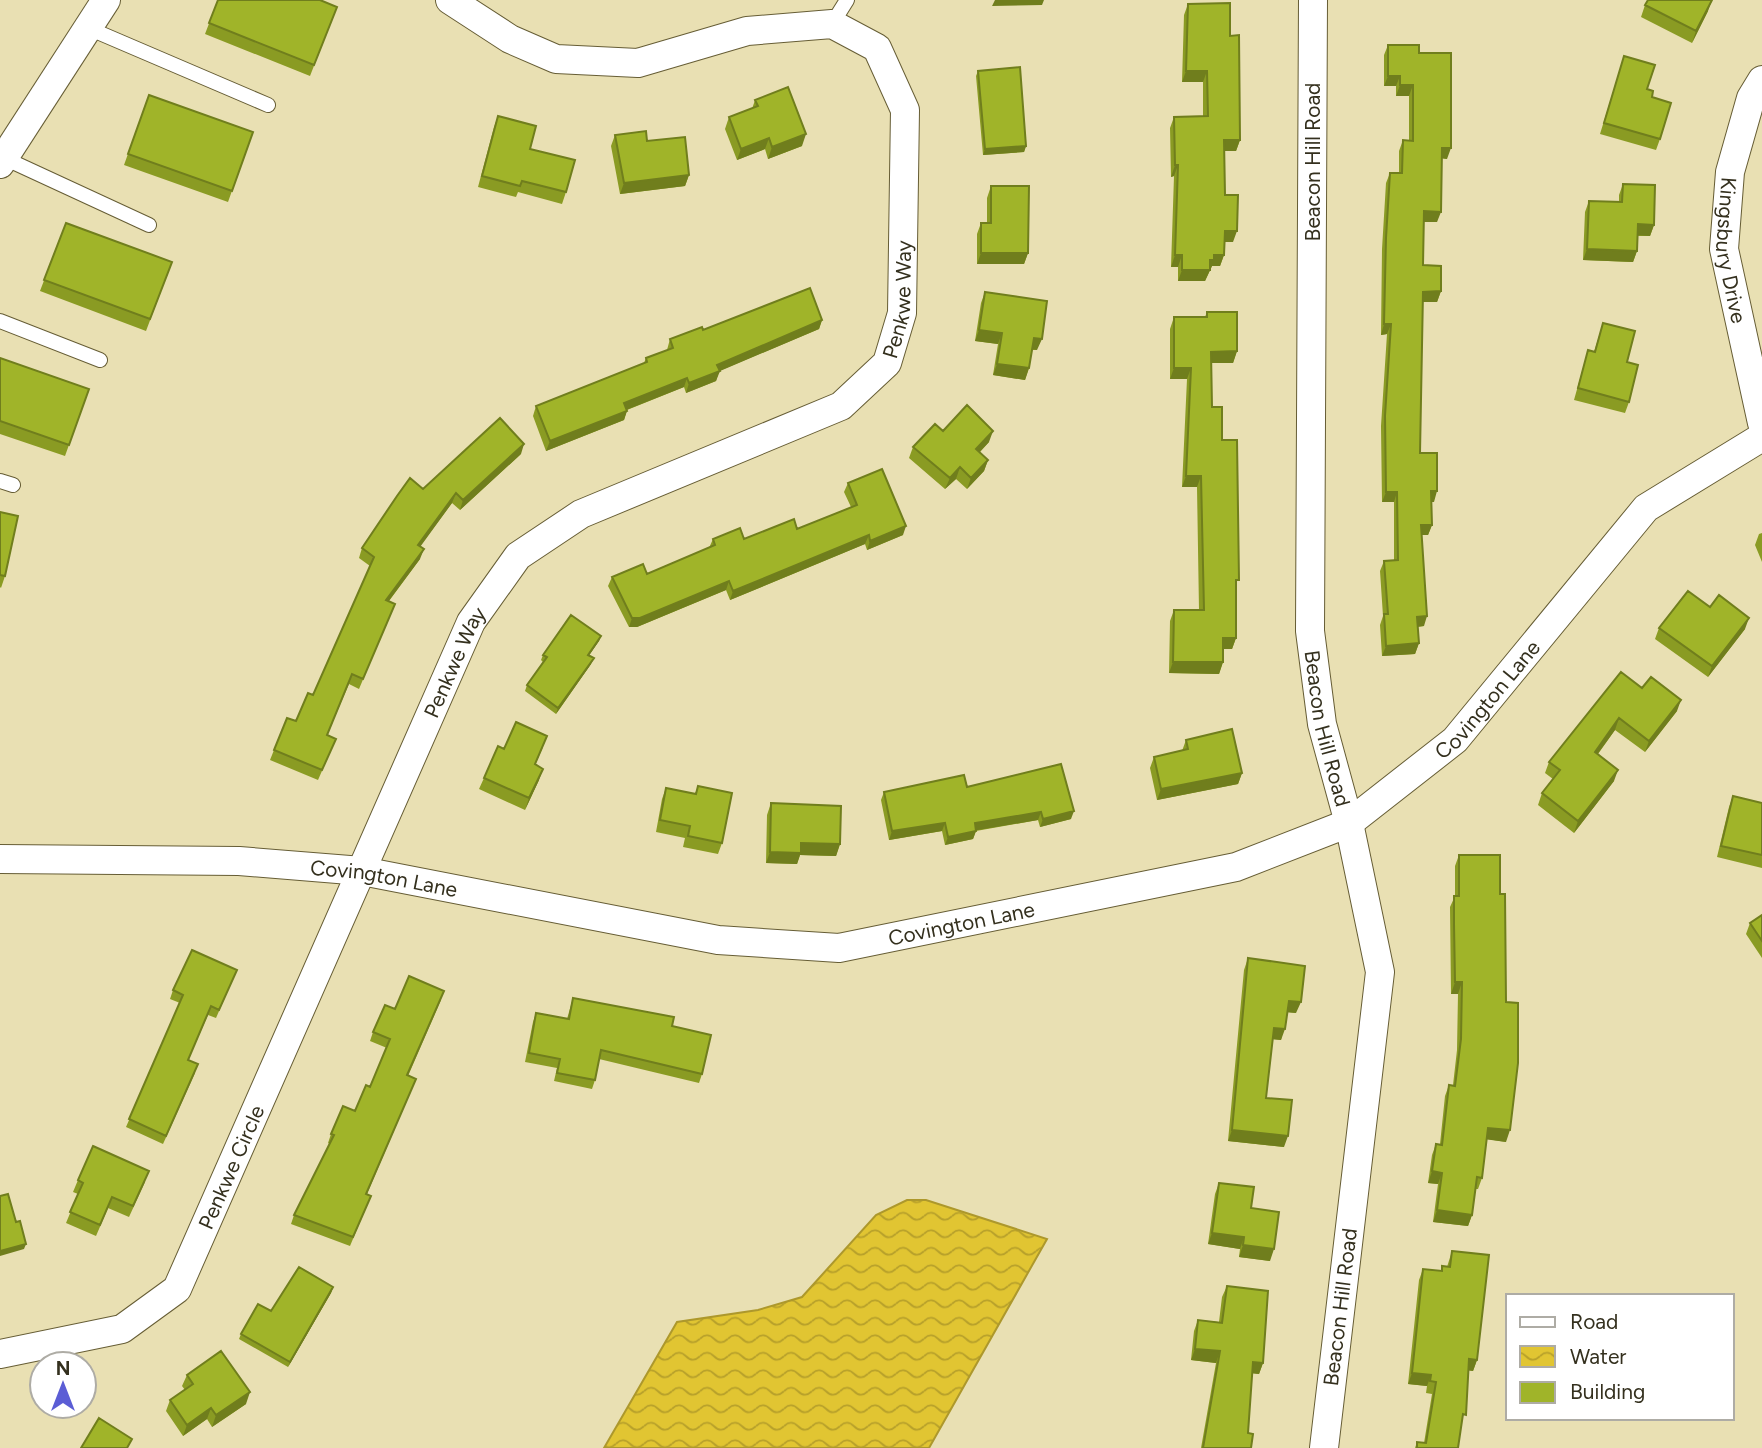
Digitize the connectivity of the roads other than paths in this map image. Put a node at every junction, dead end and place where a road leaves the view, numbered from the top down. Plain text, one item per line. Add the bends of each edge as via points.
1 (106, 0) edge
2 (450, 0) edge
3 (847, 0) edge
4 (1313, 0) edge
5 (832, 24) junction
6 (88, 28) junction
7 (1762, 80) edge
8 (268, 105) dead end
9 (2, 161) edge
10 (149, 225) dead end
11 (0, 321) edge
12 (100, 360) dead end
13 (1762, 423) edge
14 (1762, 437) edge
15 (1349, 823) junction
16 (0, 859) edge
17 (362, 871) junction
18 (0, 1354) edge
19 (1324, 1448) edge

1 - 6 street
2 - 5 street via 510,38 556,59 638,63 747,31
3 - 5 lane
4 - 15 street, Beacon Hill Road via 1310,631 1322,724
5 - 17 street, Penkwe Way via 877,48 905,110 902,313 887,363 841,406 581,514 518,556 471,622
6 - 8 lane
6 - 9 street
7 - 13 street, Kingsbury Drive via 1751,98 1730,172 1724,249
9 - 10 lane
11 - 12 lane
14 - 15 street, Covington Lane via 1646,508 1455,740
15 - 17 street, Covington Lane via 1236,867 839,948 718,940
15 - 19 street, Beacon Hill Road via 1380,972
16 - 17 street, Covington Lane via 239,861
17 - 18 street, Penkwe Circle via 177,1289 122,1329

